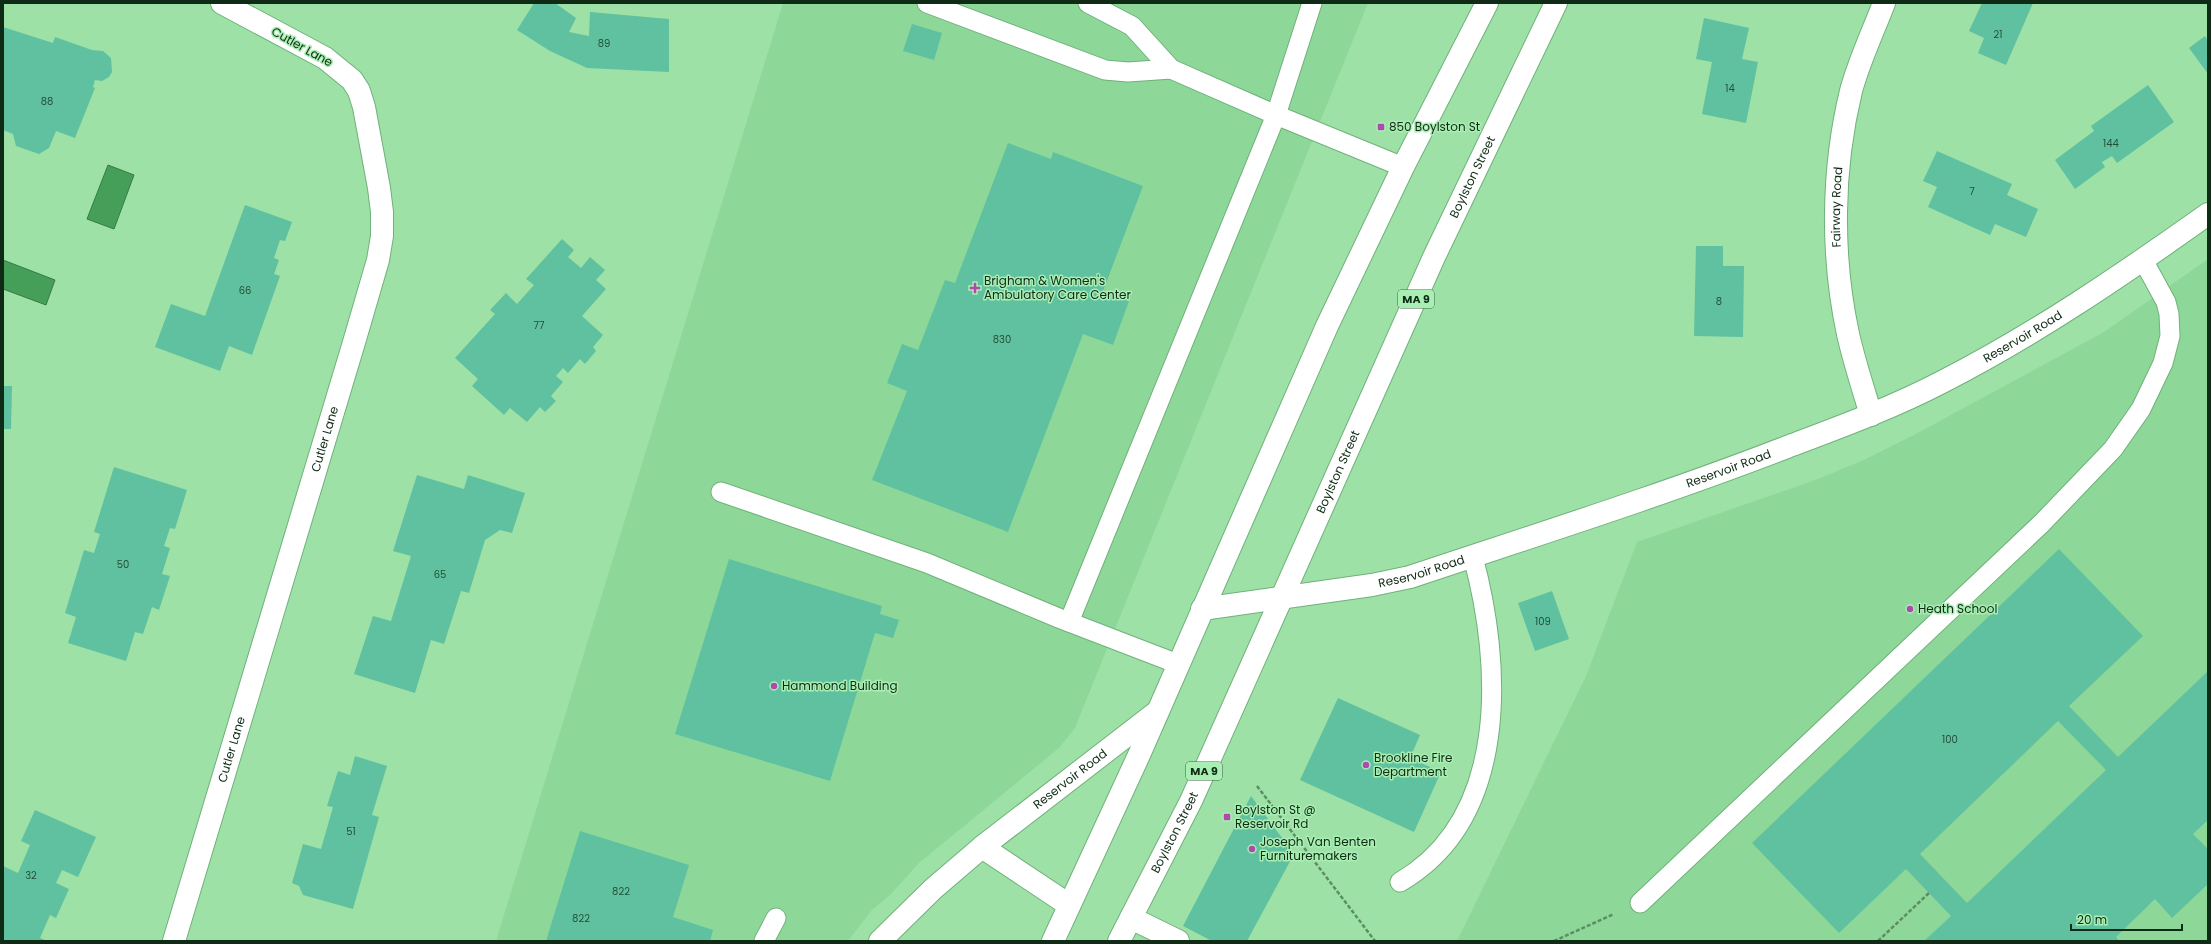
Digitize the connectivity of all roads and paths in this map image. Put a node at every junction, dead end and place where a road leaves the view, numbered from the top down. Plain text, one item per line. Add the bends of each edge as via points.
1 (222, 3) edge
2 (927, 3) edge
3 (1088, 3) edge
4 (1312, 3) edge
5 (1487, 3) edge
6 (1556, 3) edge
7 (1884, 3) edge
8 (1171, 69) junction
9 (1276, 115) junction
10 (1402, 167) junction
11 (2208, 214) edge
12 (2143, 260) junction
13 (1871, 415) junction
14 (722, 492) dead end
15 (1472, 556) junction
16 (1282, 598) junction
17 (1202, 609) junction
18 (1069, 622) junction
19 (1178, 664) junction
20 (1158, 712) junction
21 (1257, 786) dead end
22 (982, 847) junction
23 (1400, 882) dead end
24 (1929, 893) dead end
25 (1640, 903) joint
26 (1069, 905) junction
27 (776, 918) dead end
28 (1131, 918) junction
29 (174, 941) edge
30 (764, 941) edge
31 (880, 941) edge
32 (1053, 941) edge
33 (1119, 941) edge
34 (1178, 941) edge
35 (1375, 941) edge
36 (1554, 941) edge
37 (1878, 941) edge

1 - 29 main road, Cutler Lane via 325,58 352,80 359,91 368,129 382,212 382,236 378,260 355,339
2 - 8 lane via 1105,70 1128,72
3 - 8 lane via 1132,26
4 - 9 lane
5 - 10 main road
6 - 16 main road, Boylston Street / MA 9 via 1434,257
7 - 13 main road, Fairway Road via 1852,90 1837,173 1840,281 1848,334
8 - 9 lane
9 - 10 lane
9 - 18 lane
10 - 17 main road via 1324,333
11 - 12 main road, Reservoir Road
12 - 13 main road, Reservoir Road via 2025,337 1941,383
12 - 25 lane via 2166,302 2170,336 2163,363 2141,409 2113,449 2042,523
13 - 15 main road, Reservoir Road via 1726,471
14 - 18 lane via 927,563
15 - 16 main road, Reservoir Road via 1400,580
15 - 23 lane via 1488,629 1492,685 1490,727 1481,771 1469,808 1451,838 1433,859
16 - 17 main road, Reservoir Road
16 - 28 main road, Boylston Street / MA 9 via 1191,800
17 - 19 main road
18 - 19 lane
19 - 20 main road
20 - 22 main road, Reservoir Road
20 - 26 main road
21 - 35 path
22 - 26 main road
22 - 31 main road, Reservoir Road via 933,889
24 - 37 path
25 - 36 path
26 - 32 main road
27 - 30 lane
28 - 33 main road, Boylston Street / MA 9
28 - 34 main road

